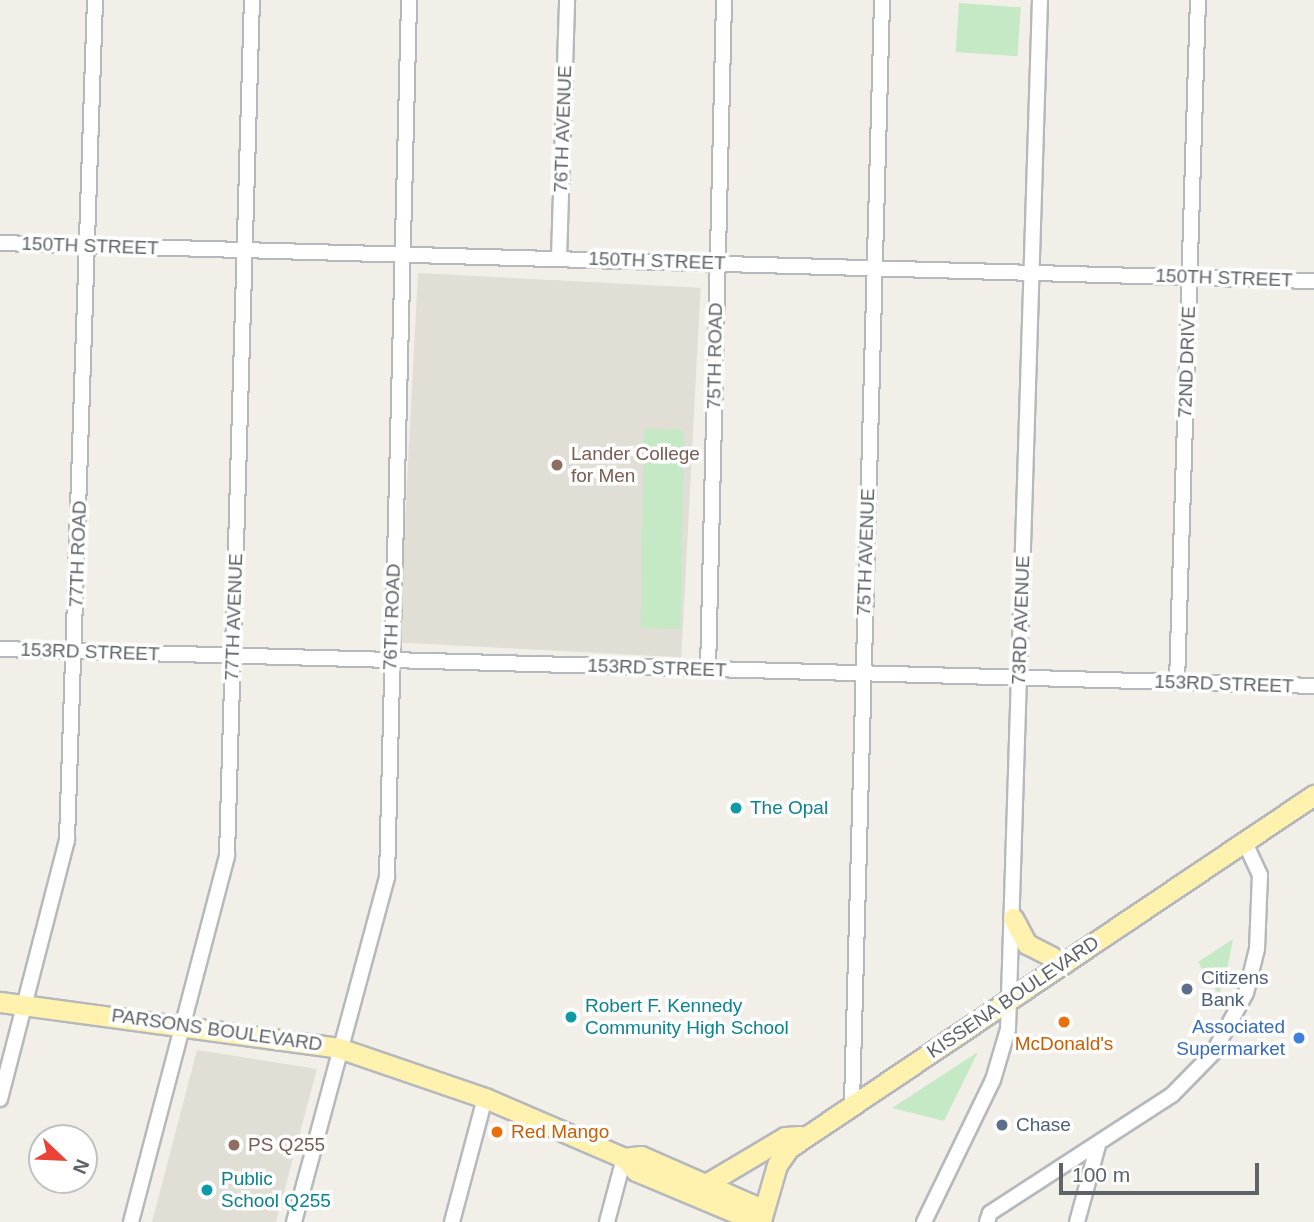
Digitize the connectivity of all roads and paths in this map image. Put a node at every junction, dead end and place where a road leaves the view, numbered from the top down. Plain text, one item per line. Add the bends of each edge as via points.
1 (94, 0) edge
2 (252, 0) edge
3 (410, 0) edge
4 (567, 0) edge
5 (724, 0) edge
6 (882, 0) edge
7 (1040, 0) edge
8 (1198, 0) edge
9 (0, 243) edge
10 (87, 246) junction
11 (244, 250) junction
12 (402, 255) junction
13 (559, 258) junction
14 (717, 263) junction
15 (874, 268) junction
16 (1032, 272) junction
17 (1190, 277) junction
18 (1314, 281) edge
19 (0, 649) edge
20 (75, 651) junction
21 (233, 656) junction
22 (391, 660) junction
23 (708, 670) junction
24 (863, 673) junction
25 (1020, 678) junction
26 (1177, 682) junction
27 (1314, 686) edge
28 (1314, 794) edge
29 (1245, 843) junction
30 (1013, 918) junction
31 (1064, 963) junction
32 (1011, 997) junction
33 (0, 1002) edge
34 (25, 1005) junction
35 (183, 1023) junction
36 (339, 1048) junction
37 (485, 1098) junction
38 (0, 1100) edge
39 (852, 1103) junction
40 (805, 1136) junction
41 (1098, 1145) junction
42 (624, 1158) junction
43 (706, 1184) junction
44 (766, 1220) edge
45 (131, 1222) edge
46 (293, 1222) edge
47 (452, 1222) edge
48 (607, 1222) edge
49 (924, 1222) edge
50 (987, 1222) edge
51 (1077, 1222) edge

1 - 10 street, 77TH ROAD
2 - 11 street, 77TH AVENUE
3 - 12 street, 76TH ROAD
4 - 13 street, 76TH AVENUE
5 - 14 street, 75TH ROAD
6 - 15 street, 75TH AVENUE
7 - 16 street, 73RD AVENUE
8 - 17 street, 72ND DRIVE
9 - 10 street, 150TH STREET
10 - 11 street, 150TH STREET
10 - 20 street, 77TH ROAD
11 - 12 street, 150TH STREET
11 - 21 street, 77TH AVENUE
12 - 13 street, 150TH STREET
12 - 22 street, 76TH ROAD
13 - 14 street, 150TH STREET
14 - 15 street, 150TH STREET
14 - 23 street, 75TH ROAD
15 - 16 street, 150TH STREET
15 - 24 street, 75TH AVENUE
16 - 17 street, 150TH STREET
16 - 25 street, 73RD AVENUE
17 - 18 street, 150TH STREET
17 - 26 street, 72ND DRIVE
19 - 20 street, 153RD STREET
20 - 21 street, 153RD STREET
20 - 34 street, 77TH ROAD via 67,840
21 - 22 street, 153RD STREET
21 - 35 street, 77TH AVENUE via 227,855
22 - 23 street, 153RD STREET
22 - 36 street, 76TH ROAD via 387,877
23 - 24 street, 153RD STREET
24 - 25 street, 153RD STREET
24 - 39 street, 75TH AVENUE
25 - 26 street, 153RD STREET
25 - 30 street, 73RD AVENUE
26 - 27 street, 153RD STREET
28 - 29 main road, KISSENA BOULEVARD
29 - 31 main road, KISSENA BOULEVARD
29 - 41 street via 1257,857 1261,906 1253,971 1236,1015 1194,1075
30 - 31 main road via 1027,944
30 - 32 street, 73RD AVENUE
31 - 32 main road, KISSENA BOULEVARD
32 - 39 main road, KISSENA BOULEVARD
32 - 49 street, 73RD AVENUE via 996,1071
33 - 34 main road, PARSONS BOULEVARD
34 - 35 main road, PARSONS BOULEVARD
34 - 38 street, 77TH ROAD
35 - 36 main road, PARSONS BOULEVARD
35 - 45 street, 77TH AVENUE
36 - 37 main road, PARSONS BOULEVARD
36 - 46 street, 76TH ROAD
37 - 42 main road, PARSONS BOULEVARD
37 - 47 street
39 - 40 main road, KISSENA BOULEVARD
40 - 43 main road, KISSENA BOULEVARD via 785,1137
40 - 44 main road via 776,1165
41 - 50 street via 989,1213
41 - 51 street
42 - 43 main road, PARSONS BOULEVARD via 641,1156
42 - 44 main road, PARSONS BOULEVARD via 636,1171 750,1219
42 - 48 street
43 - 44 main road, PARSONS BOULEVARD via 753,1205

